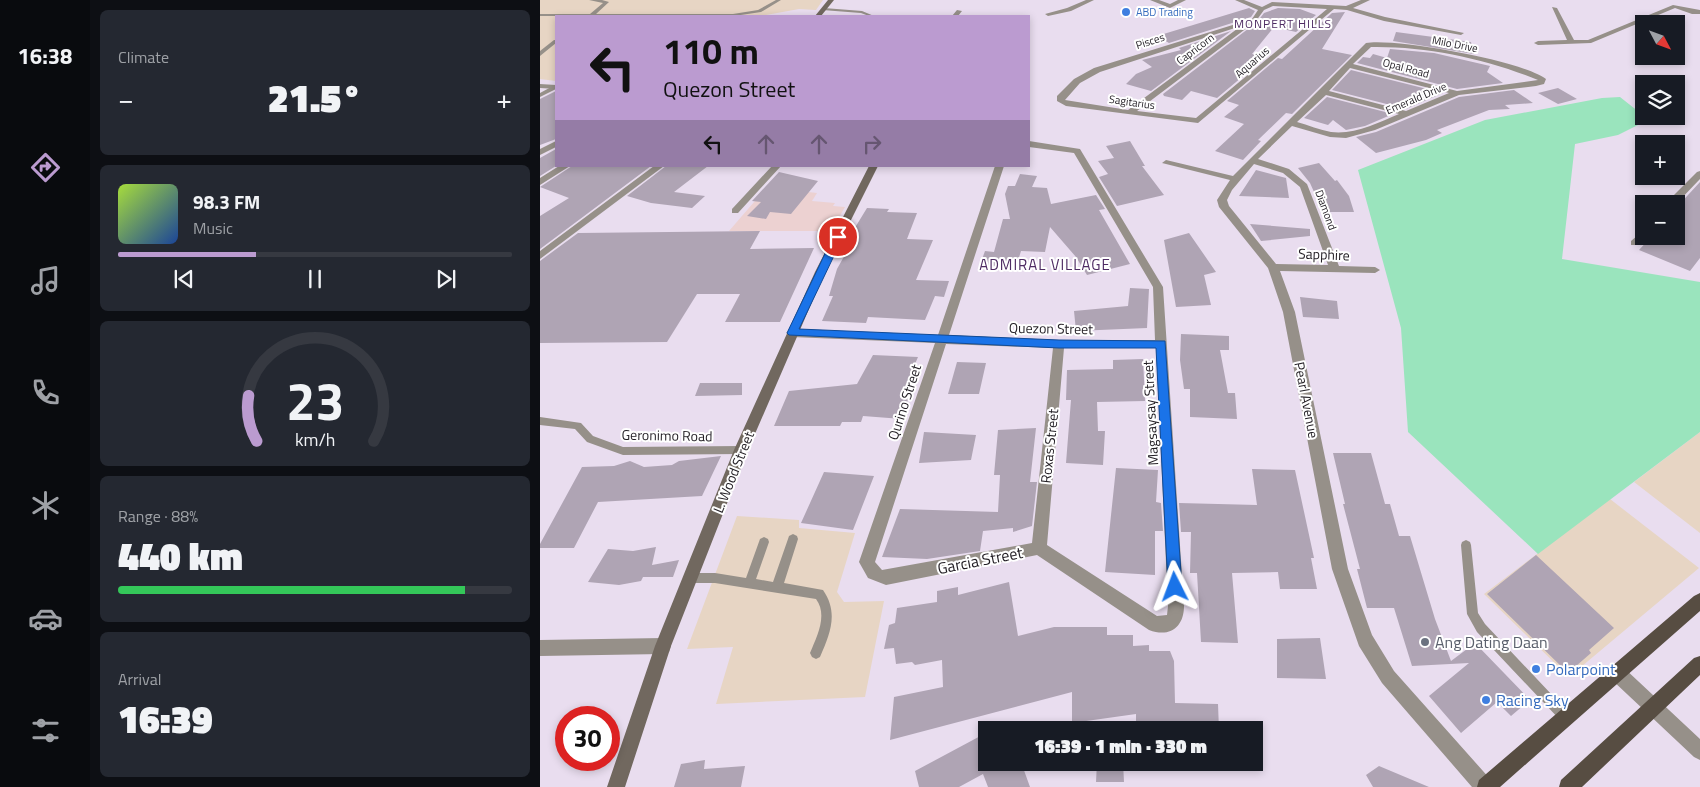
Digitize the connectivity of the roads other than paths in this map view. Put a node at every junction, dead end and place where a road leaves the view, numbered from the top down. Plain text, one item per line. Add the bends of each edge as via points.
1 (591, 0) edge
2 (779, 0) edge
3 (831, 0) edge
4 (1090, 0) edge
5 (1153, 0) edge
6 (1182, 0) edge
7 (1238, 0) edge
8 (1367, 0) edge
9 (1333, 7) junction
10 (1347, 8) junction
11 (1554, 8) dead end
12 (824, 9) junction
13 (1262, 9) junction
14 (1700, 12) edge
15 (540, 14) edge
16 (1048, 14) dead end
17 (565, 15) edge
18 (591, 15) edge
19 (739, 15) edge
20 (819, 15) edge
21 (870, 15) edge
22 (1254, 20) junction
23 (1461, 33) dead end
24 (555, 42) edge
25 (1571, 42) junction
26 (1538, 43) dead end
27 (1369, 45) joint
28 (540, 54) edge
29 (1349, 65) junction
30 (1536, 76) joint
31 (540, 86) edge
32 (555, 87) edge
33 (1324, 92) junction
34 (1457, 93) junction
35 (540, 95) edge
36 (1060, 98) joint
37 (1129, 113) junction
38 (1408, 114) junction
39 (1203, 118) joint
40 (1291, 123) junction
41 (555, 144) edge
42 (1030, 144) edge
43 (540, 152) edge
44 (1254, 160) junction
45 (1166, 163) dead end
46 (564, 167) edge
47 (659, 167) edge
48 (776, 167) edge
49 (874, 167) edge
50 (1000, 167) edge
51 (1700, 174) edge
52 (1236, 179) junction
53 (540, 182) edge
54 (1679, 195) edge
55 (735, 211) dead end
56 (540, 256) edge
57 (1273, 267) junction
58 (1334, 267) junction
59 (1375, 270) dead end
60 (792, 333) junction
61 (940, 339) junction
62 (1059, 344) junction
63 (1161, 344) junction
64 (540, 420) edge
65 (741, 450) junction
66 (793, 538) dead end
67 (764, 542) dead end
68 (1466, 546) dead end
69 (1040, 548) junction
70 (867, 562) joint
71 (690, 578) junction
72 (749, 583) junction
73 (776, 588) junction
74 (1700, 601) edge
75 (1171, 623) joint
76 (663, 646) junction
77 (540, 648) edge
78 (816, 652) dead end
79 (1700, 664) edge
80 (1617, 673) junction
81 (1653, 708) junction
82 (1565, 717) junction
83 (1700, 752) edge
84 (616, 787) edge
85 (1485, 787) edge
86 (1568, 787) edge

1 - 18 lane via 607,2
2 - 19 lane via 759,12
3 - 12 main road
4 - 16 street via 1069,10
5 - 6 street via 1170,6
7 - 13 street
8 - 10 street
9 - 10 street
9 - 13 street via 1282,3
9 - 39 street, Aquarius
10 - 23 street via 1384,19
11 - 25 street
12 - 20 main road
12 - 21 lane
13 - 22 street, Capricorn
14 - 25 street via 1675,6 1590,42
15 - 17 lane
22 - 36 street, Pisces via 1097,70 1077,81
22 - 37 street, Capricorn
24 - 28 lane
25 - 26 street
27 - 29 street, Pearl Avenue
27 - 30 street, Milo Drive via 1464,56
29 - 33 street, Pearl Avenue
29 - 34 street, Opal Road
30 - 34 street, Emerald Drive via 1542,79 1541,82
31 - 32 street
32 - 35 lane
33 - 38 street
33 - 40 street, Pearl Avenue
34 - 38 street, Emerald Drive
36 - 37 street, Sagitarius via 1066,104
37 - 39 street, Sagitarius via 1190,122
38 - 40 street, Emerald Drive via 1346,135
40 - 44 street, Pearl Avenue
41 - 43 street
42 - 63 street, Magsaysay Street via 1072,149 1080,154 1158,287
44 - 52 street, Pearl Avenue
44 - 58 street, Diamond via 1286,171 1304,186
45 - 52 street
46 - 53 street
47 - 56 street
48 - 55 street
49 - 60 main road, L. Wood Street
50 - 61 street, Qurino Street
51 - 54 street
52 - 57 street, Pearl Avenue via 1224,194 1224,207
57 - 58 street, Sapphire
57 - 85 street, Pearl Avenue via 1289,312 1340,569 1365,640 1388,677
58 - 59 street, Sapphire
60 - 61 street, Quezon Street
60 - 65 main road, L. Wood Street
61 - 62 street, Quezon Street
61 - 70 street, Qurino Street
62 - 63 street, Quezon Street
62 - 69 street, Roxas Street
63 - 75 street, Magsaysay Street via 1176,606 1176,615
64 - 65 lane, Geronimo Road via 578,426 590,439 623,451
65 - 71 main road, L. Wood Street
66 - 73 lane
67 - 72 lane
68 - 82 lane via 1473,614 1481,628
69 - 70 street, Garcia Street via 886,578 876,576 869,570
69 - 75 street, Garcia Street via 1155,624
71 - 72 lane
71 - 76 main road, L. Wood Street
72 - 73 lane
73 - 78 lane via 819,594 826,602 828,616
74 - 80 main road
76 - 77 street
76 - 84 main road, L. Wood Street
79 - 81 main road
80 - 81 street
80 - 82 main road
81 - 83 street
81 - 86 main road
82 - 85 main road

